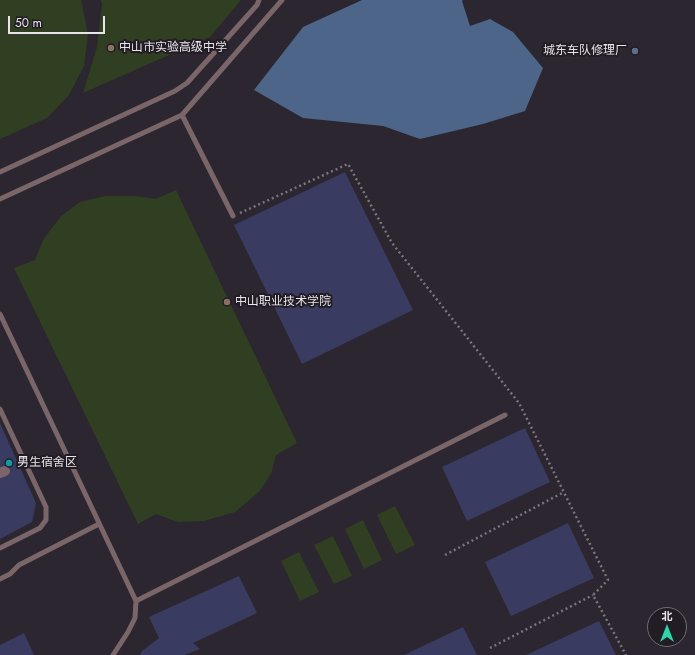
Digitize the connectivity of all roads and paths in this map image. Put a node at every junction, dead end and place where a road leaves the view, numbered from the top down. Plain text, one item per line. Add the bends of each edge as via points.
1 (259, 0) edge
2 (282, 0) edge
3 (182, 115) junction
4 (0, 172) edge
5 (0, 199) edge
6 (233, 216) joint
7 (0, 314) edge
8 (0, 409) edge
9 (504, 415) dead end
10 (564, 492) junction
11 (99, 524) junction
12 (0, 548) edge
13 (445, 555) dead end
14 (0, 579) edge
15 (593, 595) junction
16 (136, 601) junction
17 (490, 648) dead end
18 (112, 655) edge
19 (626, 655) edge

1 - 4 lane via 187,84
2 - 3 lane
3 - 5 lane
3 - 6 lane
6 - 10 path via 348,164 392,243 519,403
7 - 11 lane
8 - 12 lane via 46,507 46,520 40,528
9 - 16 lane
10 - 13 path
10 - 15 path via 608,580
11 - 14 lane via 19,565
11 - 16 lane
15 - 17 path
15 - 19 path
16 - 18 lane via 135,618

